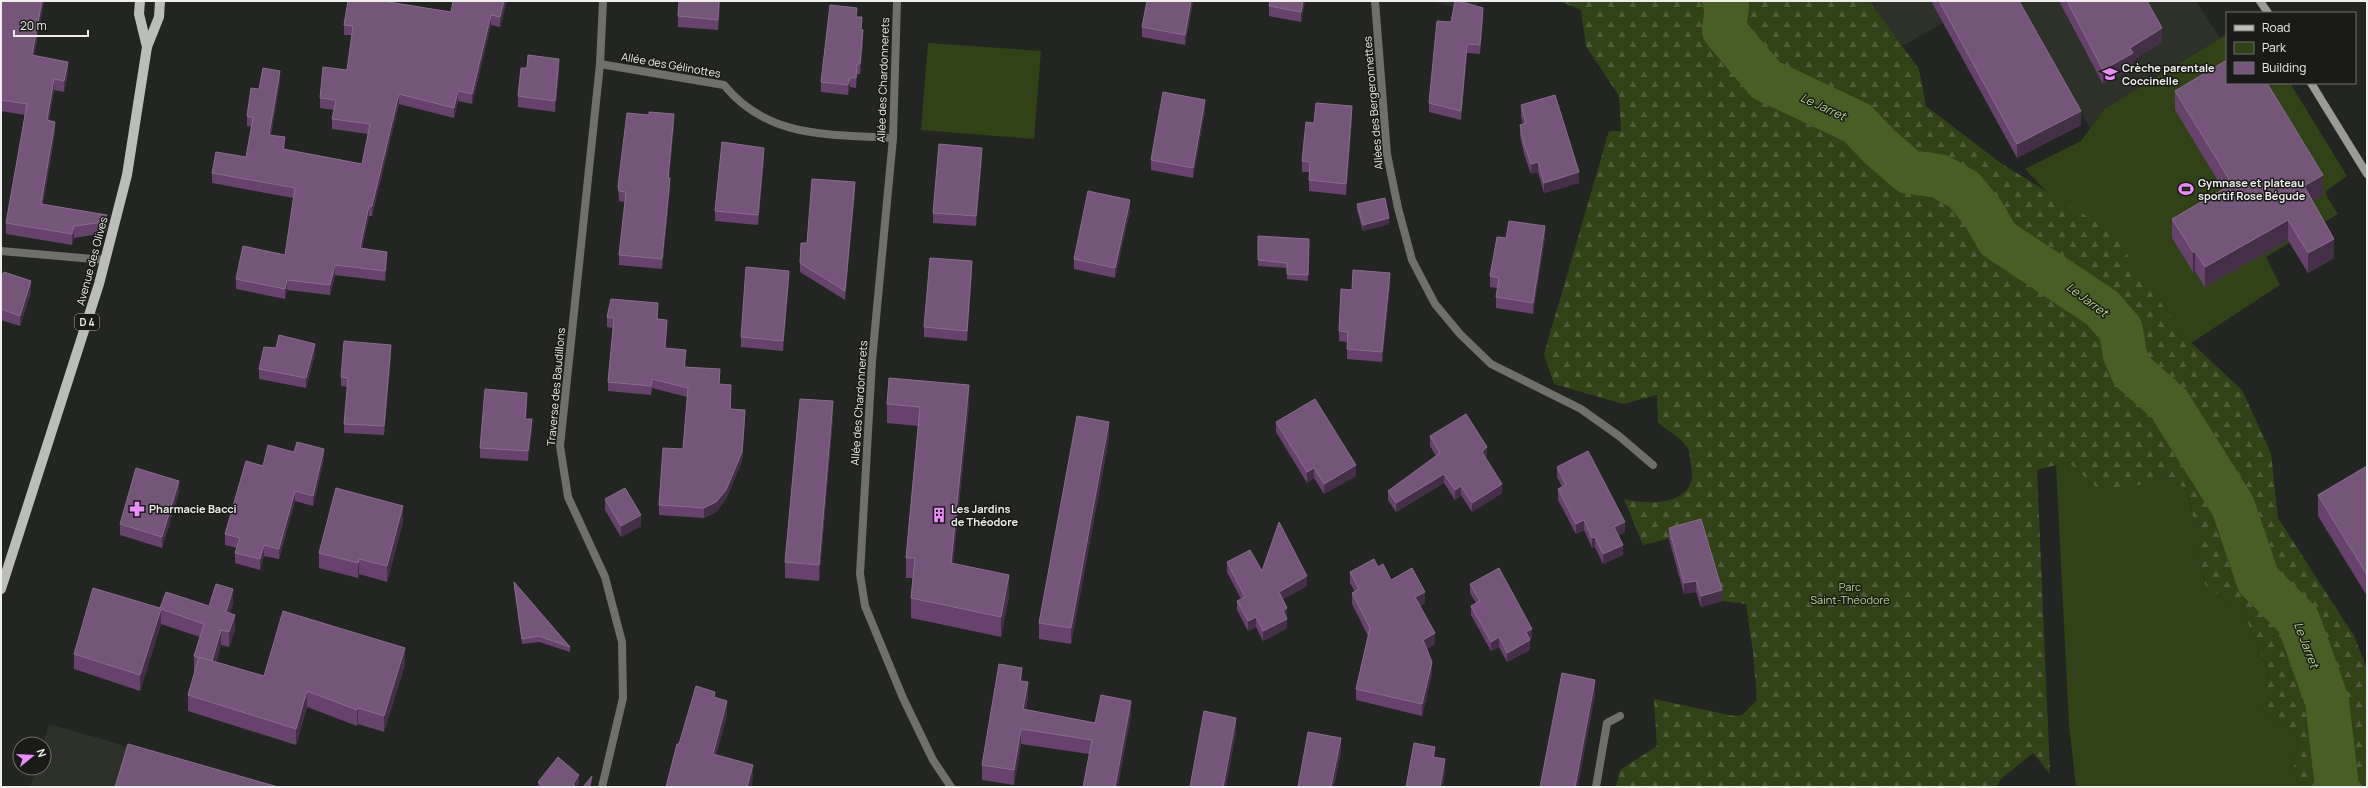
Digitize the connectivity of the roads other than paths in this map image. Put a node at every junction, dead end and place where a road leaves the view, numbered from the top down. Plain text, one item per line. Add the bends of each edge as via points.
1 (140, 1) edge
2 (160, 1) edge
3 (603, 1) edge
4 (897, 1) edge
5 (1376, 1) edge
6 (2260, 1) edge
7 (2267, 12) edge
8 (147, 47) junction
9 (600, 64) junction
10 (2312, 84) edge
11 (893, 138) junction
12 (2367, 174) edge
13 (1, 251) edge
14 (105, 260) junction
15 (1653, 465) dead end
16 (1, 589) edge
17 (1620, 716) dead end
18 (602, 787) edge
19 (951, 787) edge
20 (1596, 787) edge

1 - 8 main road, Avenue des Olives / D 4 via 139,14
2 - 8 main road, Avenue des Olives / D 4 via 159,18
3 - 9 street, Traverse des Baudillons
4 - 11 street, Allée des Chardonnerets
5 - 15 street, Allées des Bergeronnettes via 1387,154 1412,260 1435,304 1460,334 1491,364 1581,409 1619,436
6 - 7 main road
8 - 14 main road, Avenue des Olives / D 4 via 127,175
9 - 11 street, Allée des Gélinottes via 724,86 736,101 762,117 797,131
9 - 18 street, Traverse des Baudillons via 560,446 568,497 605,577 622,642 623,698
10 - 12 main road
11 - 19 street, Allée des Chardonnerets via 872,361 860,574 865,606 903,698 933,760
13 - 14 street
14 - 16 main road, Avenue des Olives / D 4
17 - 20 street via 1607,724

